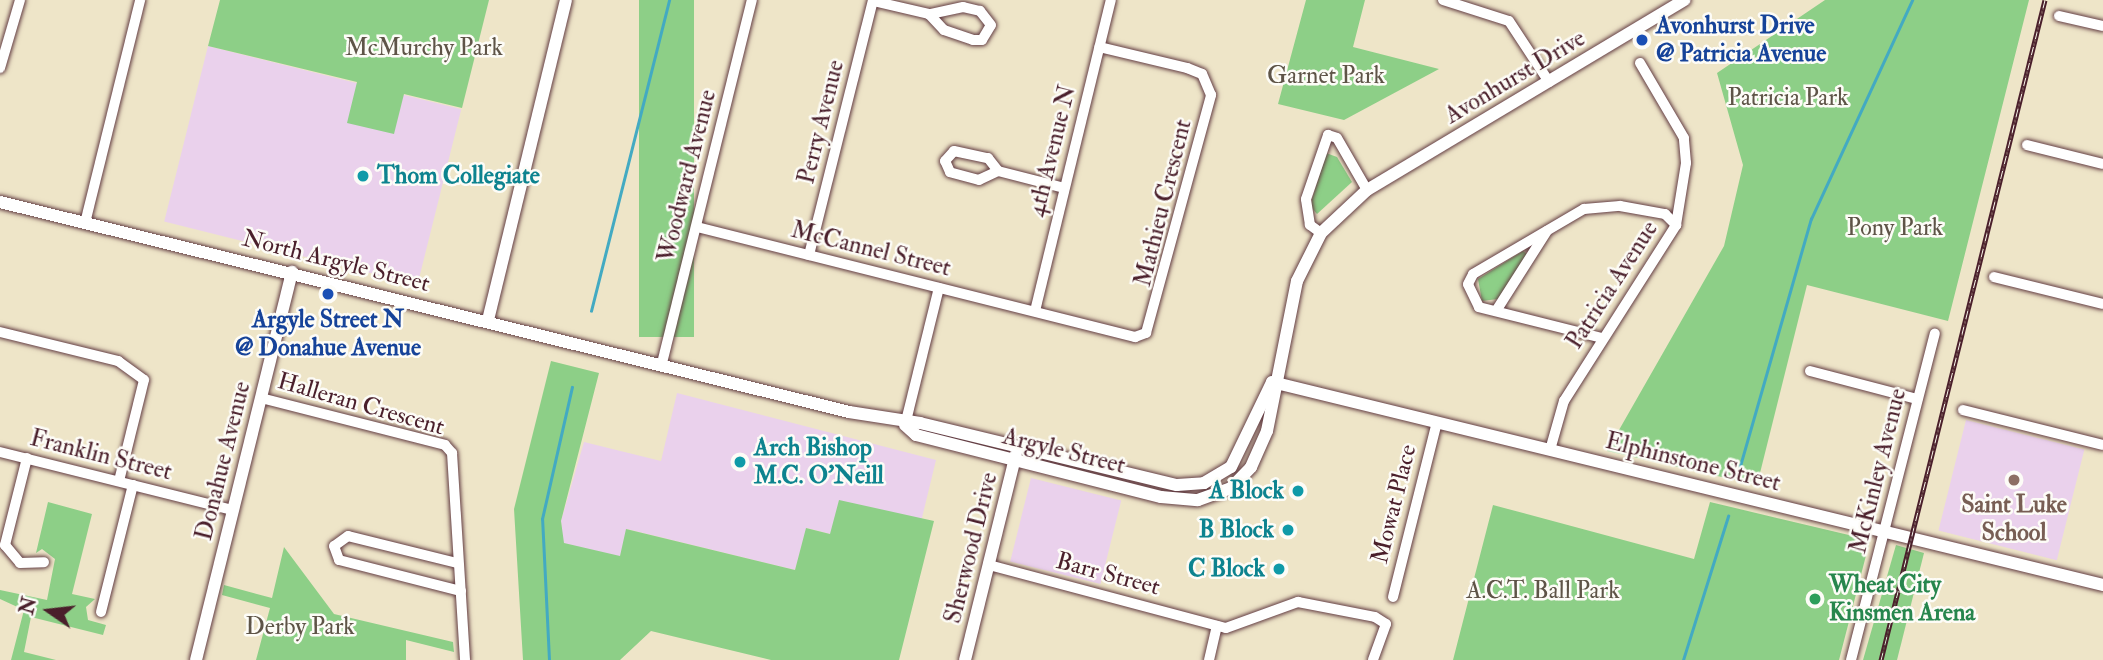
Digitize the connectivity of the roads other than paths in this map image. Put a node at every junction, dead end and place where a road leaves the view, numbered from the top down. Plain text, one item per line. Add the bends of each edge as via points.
1 (20, 0) edge
2 (140, 0) edge
3 (566, 0) edge
4 (752, 0) edge
5 (873, 0) edge
6 (1111, 0) edge
7 (1443, 0) edge
8 (1685, 0) edge
9 (929, 15) junction
10 (2059, 16) dead end
11 (2103, 26) edge
12 (1099, 47) junction
13 (1640, 63) dead end
14 (0, 68) edge
15 (1549, 82) junction
16 (2027, 145) dead end
17 (2103, 164) edge
18 (998, 171) junction
19 (1064, 188) junction
20 (1367, 190) junction
21 (0, 202) edge
22 (85, 223) junction
23 (1676, 225) junction
24 (697, 227) junction
25 (1549, 228) junction
26 (1321, 233) junction
27 (808, 255) junction
28 (292, 272) junction
29 (1994, 277) dead end
30 (939, 288) junction
31 (2103, 304) edge
32 (1496, 311) junction
33 (1035, 312) junction
34 (488, 320) junction
35 (0, 332) edge
36 (1935, 334) dead end
37 (1602, 338) junction
38 (662, 363) junction
39 (1810, 371) dead end
40 (1272, 382) junction
41 (261, 398) junction
42 (1917, 399) junction
43 (1962, 410) dead end
44 (1437, 422) junction
45 (905, 425) junction
46 (2103, 444) edge
47 (1018, 447) junction
48 (1550, 450) junction
49 (0, 452) edge
50 (27, 458) junction
51 (1014, 461) junction
52 (1218, 477) joint
53 (118, 481) junction
54 (134, 485) junction
55 (1216, 494) joint
56 (233, 510) junction
57 (1885, 530) junction
58 (44, 562) dead end
59 (457, 564) junction
60 (989, 565) junction
61 (2103, 584) edge
62 (461, 591) junction
63 (1393, 597) dead end
64 (101, 612) dead end
65 (1217, 626) junction
66 (196, 660) edge
67 (465, 660) edge
68 (965, 660) edge
69 (1209, 660) edge
70 (1373, 660) edge
71 (1851, 660) edge

1 - 14 street
2 - 22 street
3 - 34 street
4 - 24 street, Woodward Avenue
5 - 9 street
5 - 27 street, Perry Avenue
6 - 12 street, 4th Avenue N
7 - 15 street via 1509,21
8 - 15 street, Avonhurst Drive
9 - 9 street via 957,37 982,40 989,34 991,25 980,11 948,7
10 - 11 street
12 - 19 street, 4th Avenue N
12 - 33 street, Mathieu Crescent via 1187,68 1202,75 1212,95 1146,334 1135,337
13 - 23 street, Patricia Avenue via 1684,138 1686,163
15 - 20 street, Avonhurst Drive
16 - 17 street
18 - 18 street via 995,162 973,153 954,151 945,160 950,172 969,179 990,179
18 - 19 street
19 - 33 street, 4th Avenue N
20 - 26 street, Avonhurst Drive
20 - 26 street via 1337,138 1328,135 1306,199 1310,225
21 - 22 street, North Argyle Street
22 - 28 street, North Argyle Street
23 - 25 street via 1665,214 1620,206 1584,209
23 - 37 street, Patricia Avenue
24 - 27 street, McCannel Street
24 - 38 street, Woodward Avenue
25 - 32 street
25 - 32 street via 1473,274 1469,297 1479,307
26 - 40 street, Avonhurst Drive via 1297,281
27 - 30 street, McCannel Street
28 - 34 street, North Argyle Street
28 - 41 street, Donahue Avenue
29 - 31 street
30 - 33 street, McCannel Street
30 - 45 street
32 - 37 street
34 - 38 street, North Argyle Street
35 - 53 street via 118,361 144,380
36 - 42 street, McKinley Avenue
37 - 48 street, Patricia Avenue via 1564,401
38 - 45 street, Argyle Street
39 - 42 street
40 - 44 street, Elphinstone Street
40 - 52 street, Avonhurst Drive via 1241,456
40 - 55 street, Avonhurst Drive via 1272,408 1257,458 1231,488
41 - 56 street, Donahue Avenue
41 - 59 street, Halleran Crescent via 445,445 454,471
42 - 57 street, McKinley Avenue
43 - 46 street
44 - 48 street, Elphinstone Street
44 - 63 street, Mowat Place
45 - 47 street, Argyle Street via 919,422
45 - 51 street, Argyle Street via 916,435
47 - 51 street, Sherwood Drive
47 - 52 street, Argyle Street via 1177,485
48 - 57 street, Elphinstone Street
49 - 50 street, Franklin Street
50 - 53 street, Franklin Street
50 - 58 street via 5,545 20,563
51 - 55 street, Argyle Street via 1182,501
51 - 60 street, Sherwood Drive
53 - 54 street, Franklin Street
54 - 56 street, Franklin Street
54 - 64 street
56 - 66 street, Donahue Avenue
57 - 61 street, Elphinstone Street
57 - 71 street, McKinley Avenue
59 - 62 street, Halleran Crescent
59 - 62 street via 348,536 334,546 339,560
60 - 65 street, Barr Street
60 - 68 street, Sherwood Drive
62 - 67 street, Halleran Crescent
65 - 69 street
65 - 70 street via 1240,626 1298,602 1320,605 1386,624

